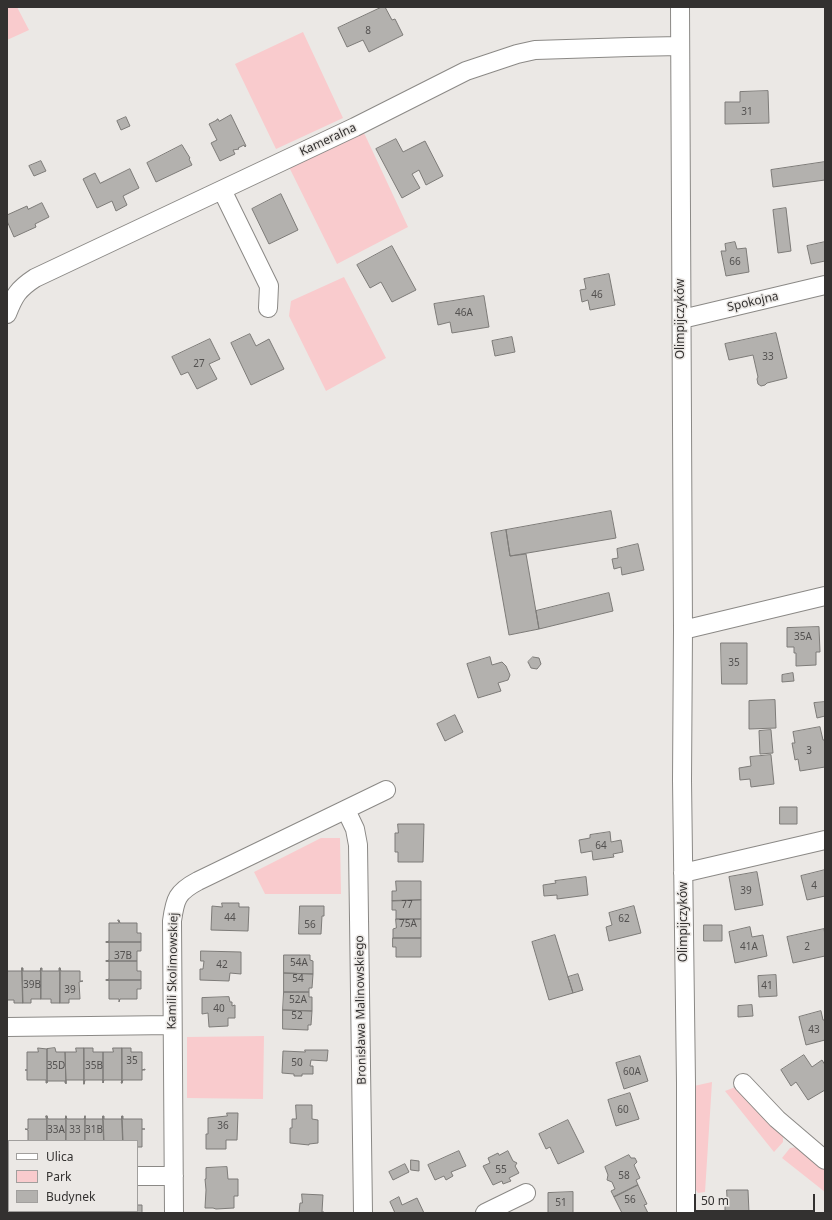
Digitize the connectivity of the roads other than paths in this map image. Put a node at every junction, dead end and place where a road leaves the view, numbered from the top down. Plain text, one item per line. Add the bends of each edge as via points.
1 (680, 7) edge
2 (680, 46) junction
3 (222, 190) junction
4 (825, 285) edge
5 (268, 308) dead end
6 (7, 314) edge
7 (682, 319) junction
8 (825, 596) edge
9 (683, 630) junction
10 (386, 790) dead end
11 (346, 810) junction
12 (825, 840) edge
13 (683, 873) junction
14 (172, 1025) junction
15 (7, 1027) edge
16 (743, 1083) dead end
17 (825, 1160) edge
18 (138, 1176) edge
19 (174, 1176) junction
20 (526, 1193) dead end
21 (174, 1213) edge
22 (363, 1213) edge
23 (485, 1213) edge
24 (686, 1213) edge

1 - 2 street, Olimpijczyków
2 - 3 street, Kameralna via 535,50 517,54 466,71
2 - 7 street, Olimpijczyków
3 - 5 street via 269,286
3 - 6 street, Kameralna via 34,278 23,286
4 - 7 street, Spokojna
7 - 9 street, Olimpijczyków
8 - 9 street
9 - 13 street, Olimpijczyków
10 - 11 street, Kamili Skolimowskiej
11 - 14 street, Kamili Skolimowskiej via 182,891 176,899 172,921
11 - 22 street, Bronisława Malinowskiego via 355,829 358,845
12 - 13 street
13 - 24 street, Olimpijczyków
14 - 15 street
14 - 19 street, Kamili Skolimowskiej
16 - 17 street via 777,1119
18 - 19 street
19 - 21 street, Kamili Skolimowskiej
20 - 23 street

